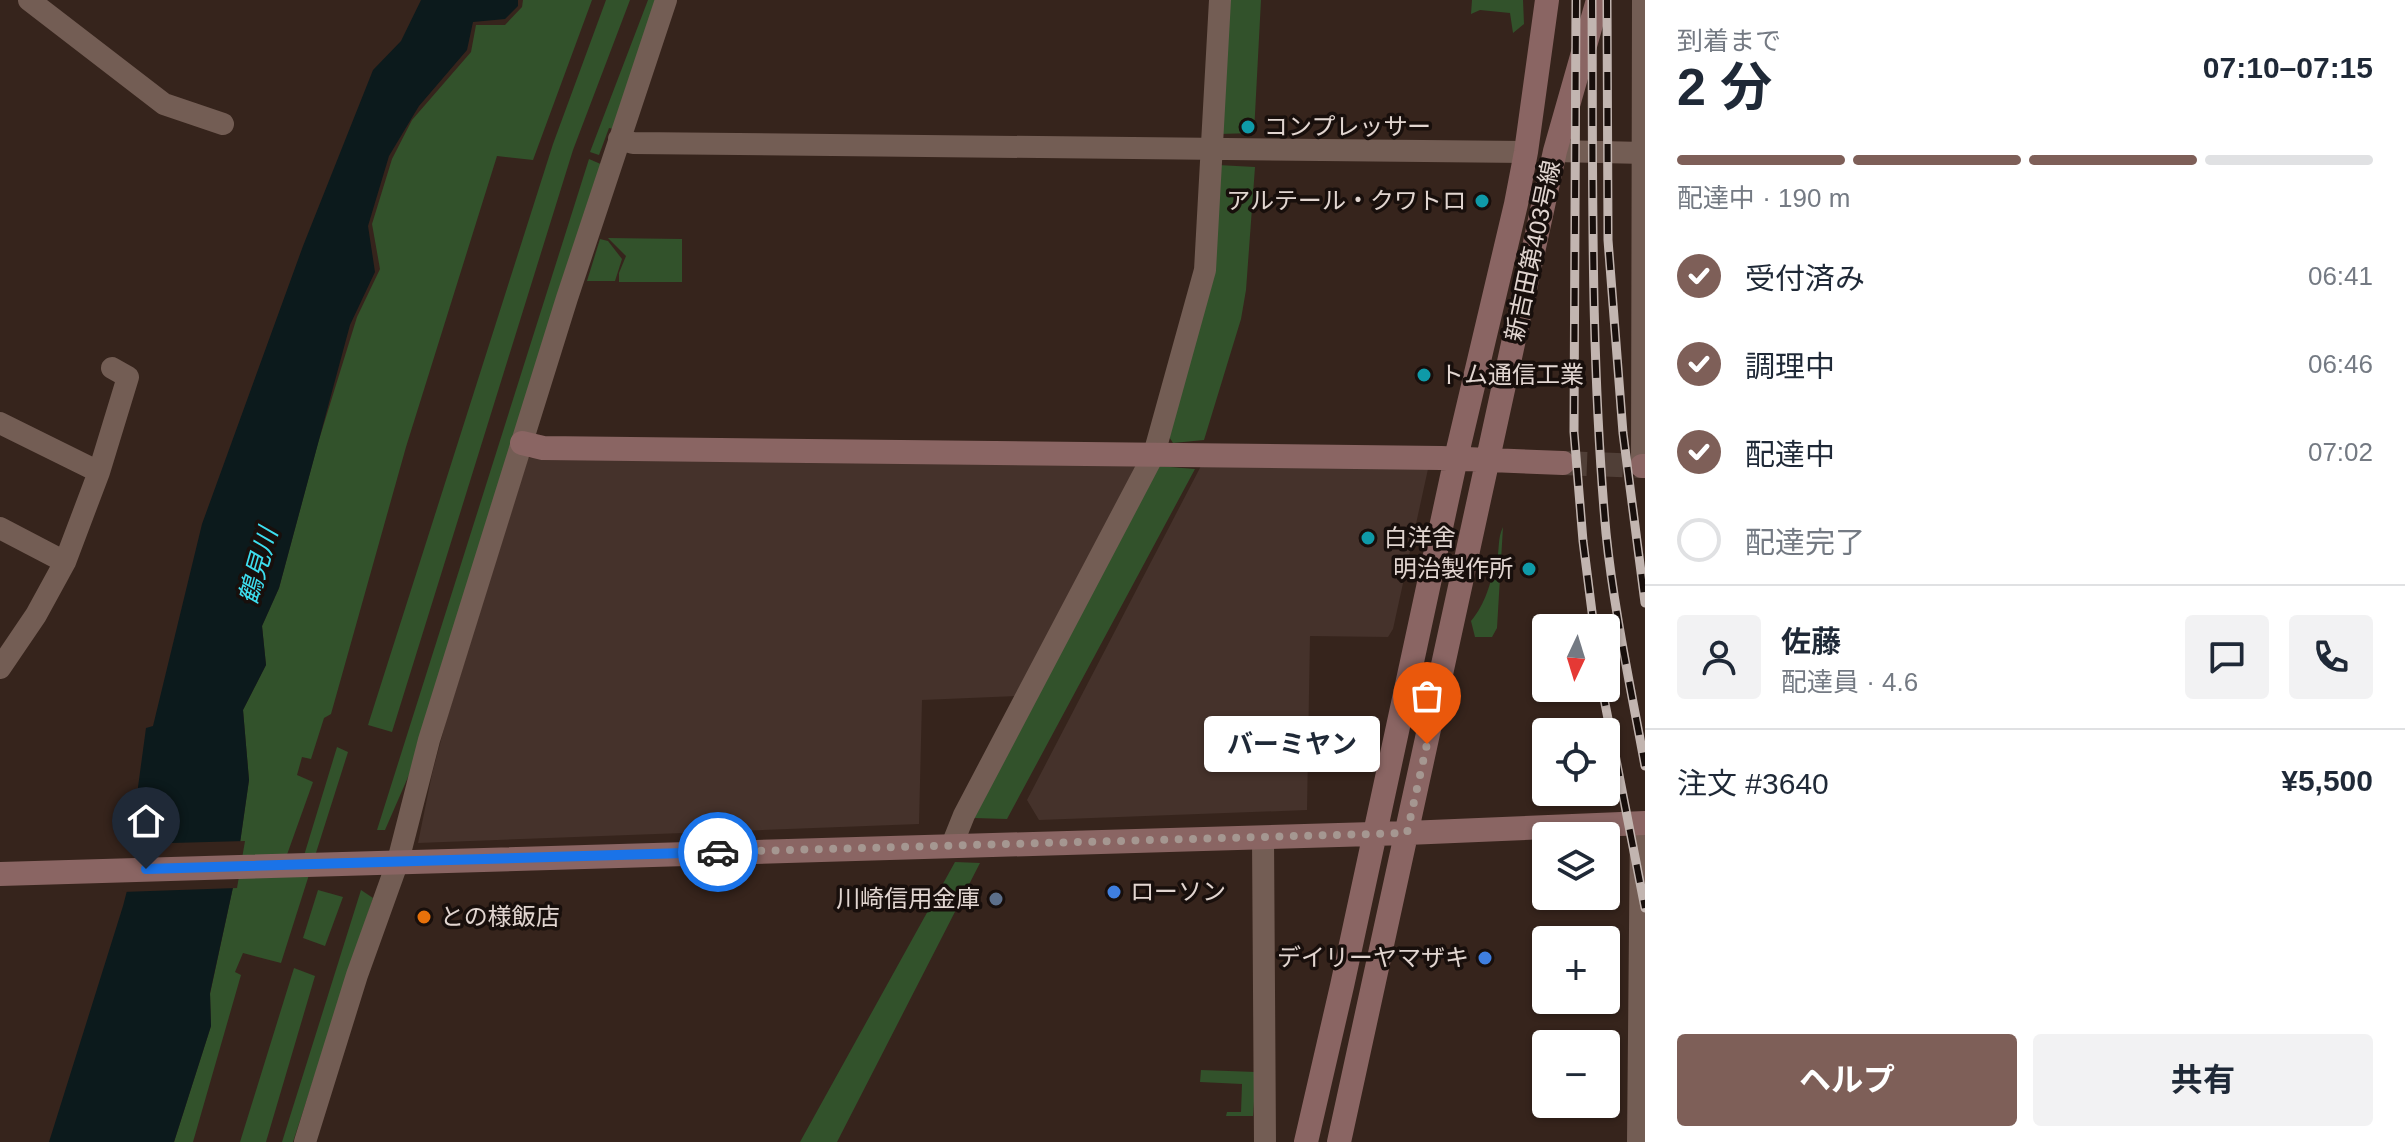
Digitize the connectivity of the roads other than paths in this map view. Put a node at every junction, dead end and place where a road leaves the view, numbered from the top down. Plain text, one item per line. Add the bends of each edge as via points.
1 (29, 0) edge
2 (666, 0) edge
3 (1220, 0) edge
4 (1547, 0) edge
5 (1598, 0) edge
6 (1643, 0) edge
7 (223, 124) dead end
8 (619, 139) junction
9 (1212, 148) junction
10 (1555, 151) junction
11 (1526, 152) junction
12 (1644, 153) edge
13 (112, 368) dead end
14 (0, 423) edge
15 (522, 443) junction
16 (1154, 454) junction
17 (1456, 458) junction
18 (1488, 459) junction
19 (1563, 463) tunnel mouth
20 (1644, 466) edge
21 (99, 472) junction
22 (0, 528) edge
23 (65, 562) junction
24 (0, 668) edge
25 (1643, 823) edge
26 (1374, 833) junction
27 (1407, 833) junction
28 (1263, 837) junction
29 (952, 845) junction
30 (398, 861) junction
31 (0, 874) edge
32 (305, 1142) edge
33 (1265, 1142) edge
34 (1306, 1142) edge
35 (1339, 1142) edge
36 (1638, 1142) edge

1 - 7 street via 164,104
2 - 8 street
3 - 9 street
4 - 11 street, 新吉田第403号線
5 - 10 street, 新吉田第403号線
6 - 12 street
8 - 9 street
8 - 15 street
9 - 11 street
9 - 16 street via 1205,270
10 - 12 street
10 - 18 street, 新吉田第403号線
11 - 17 street, 新吉田第403号線
12 - 20 street
13 - 21 street via 128,377
14 - 21 street
15 - 16 street via 543,448
15 - 30 street via 429,740
16 - 17 street
16 - 29 street
17 - 18 street
17 - 26 street, 新吉田第403号線
18 - 19 street
18 - 27 street, 新吉田第403号線
21 - 23 street
22 - 23 street
23 - 24 street
25 - 27 street
25 - 36 street
26 - 27 street
26 - 28 street
26 - 34 street, 新吉田第403号線
27 - 35 street, 新吉田第403号線
28 - 29 street
28 - 33 street
29 - 30 street
30 - 31 street
30 - 32 street

